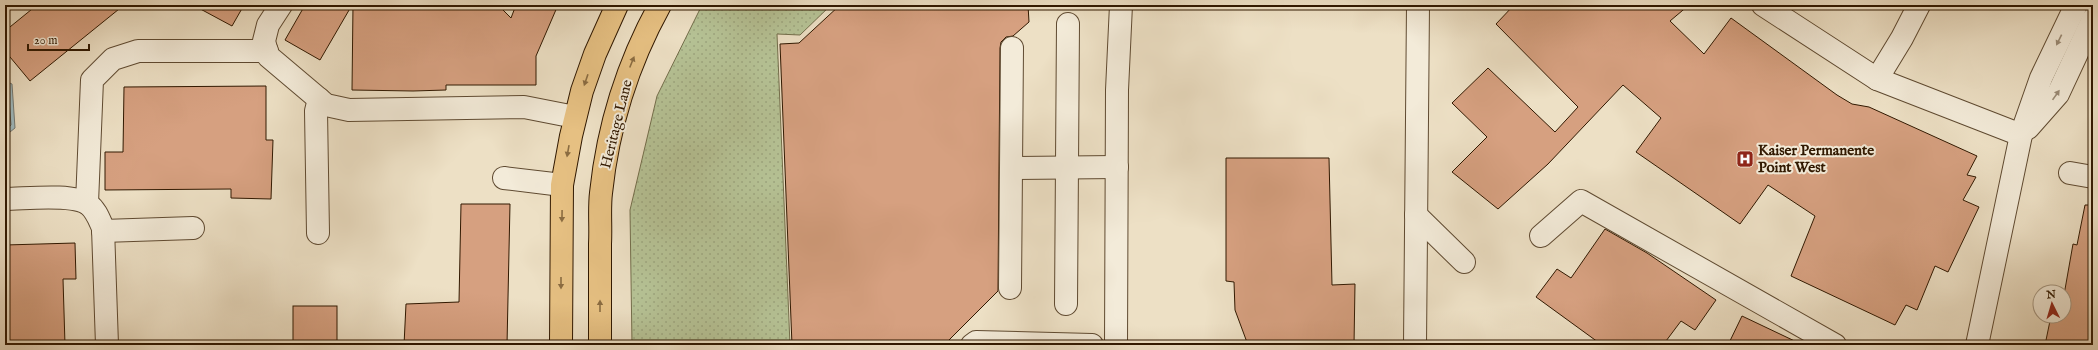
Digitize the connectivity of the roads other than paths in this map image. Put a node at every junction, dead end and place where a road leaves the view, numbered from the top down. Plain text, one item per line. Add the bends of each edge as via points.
1 (281, 5) edge
2 (617, 5) edge
3 (660, 5) edge
4 (1418, 5) edge
5 (1763, 5) edge
6 (1919, 5) edge
7 (2076, 5) edge
8 (1127, 7) edge
9 (2093, 19) edge
10 (1068, 24) dead end
11 (1012, 48) dead end
12 (266, 51) junction
13 (1877, 79) junction
14 (319, 99) junction
15 (575, 117) junction
16 (2021, 135) junction
17 (1116, 166) junction
18 (1012, 168) junction
19 (1068, 168) junction
20 (2070, 173) dead end
21 (2093, 177) edge
22 (504, 178) dead end
23 (562, 185) junction
24 (5, 199) edge
25 (87, 203) junction
26 (1416, 215) junction
27 (193, 228) dead end
28 (103, 231) junction
29 (318, 233) dead end
30 (1541, 236) dead end
31 (1464, 262) dead end
32 (1010, 288) dead end
33 (1066, 304) dead end
34 (107, 345) edge
35 (561, 345) edge
36 (600, 345) edge
37 (972, 345) edge
38 (1092, 345) edge
39 (1116, 345) edge
40 (1415, 345) edge
41 (1836, 345) edge
42 (1977, 345) edge

1 - 12 lane via 268,25 264,41
2 -> 15 main road via 595,54
36 -> 3 main road, Heritage Lane via 601,194 608,143 631,66
4 - 26 lane
5 - 13 lane
6 - 13 lane
7 -> 16 lane via 2041,78
8 - 17 lane via 1117,90
16 -> 9 lane via 2058,94
10 - 19 lane
11 - 18 lane
12 - 14 lane via 268,56
12 - 25 lane via 138,51 114,59 92,80
13 - 16 lane
14 - 15 lane via 326,105 348,110 524,107
14 - 29 lane via 316,111
15 -> 23 main road
16 - 42 lane
17 - 19 lane
17 - 39 lane
18 - 19 lane
18 - 32 lane
19 - 33 lane
20 - 21 lane
22 - 23 lane
23 -> 35 main road
24 - 25 lane via 68,198
25 - 28 lane via 94,210
26 - 31 lane
26 - 40 lane
27 - 28 lane
28 - 34 lane
30 - 41 lane via 1581,201
37 - 38 lane via 976,342

